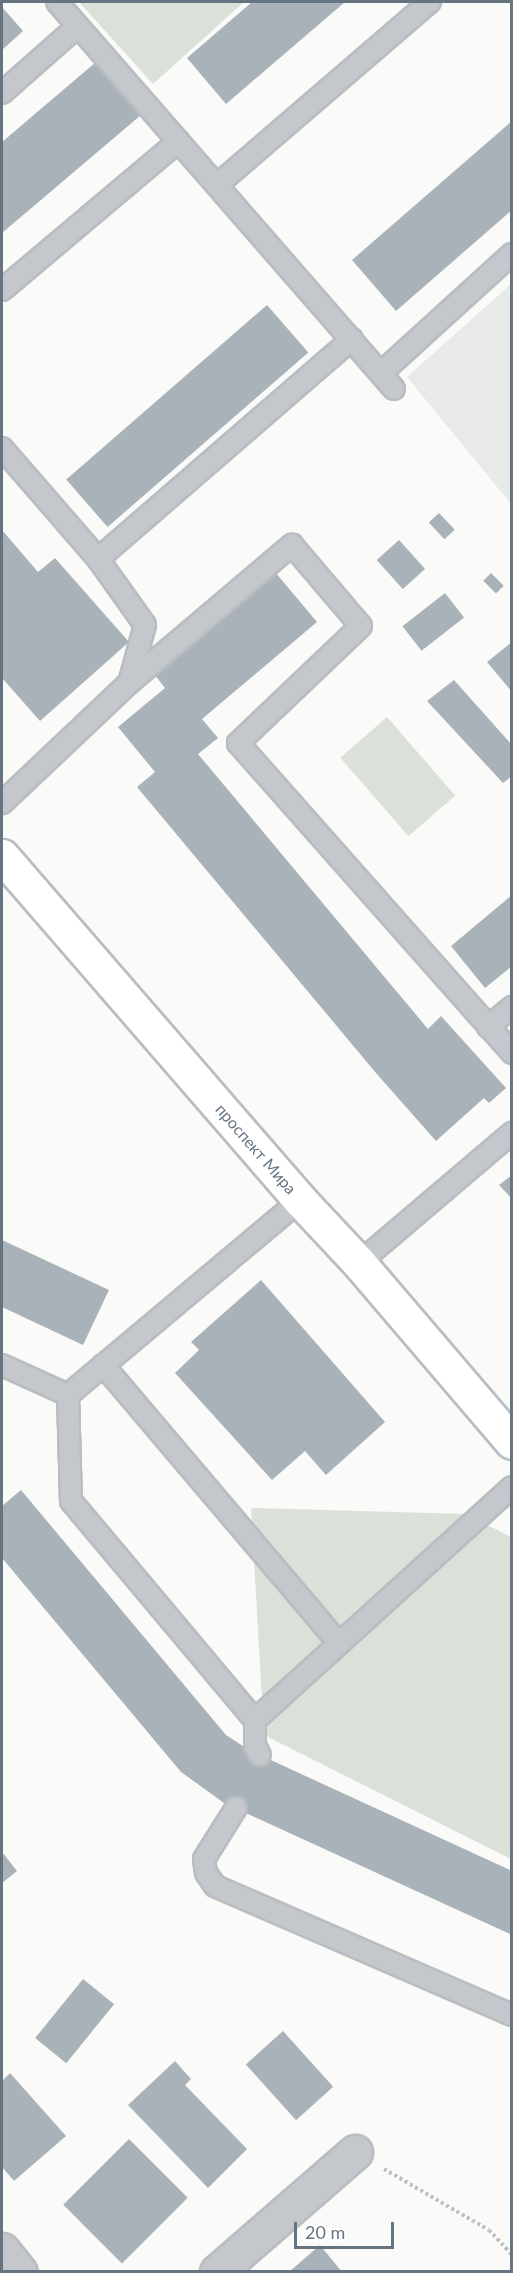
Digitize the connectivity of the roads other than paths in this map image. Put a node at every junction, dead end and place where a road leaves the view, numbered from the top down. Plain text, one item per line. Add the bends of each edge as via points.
1 (57, 2) edge
2 (430, 2) edge
3 (78, 26) junction
4 (2, 93) edge
5 (178, 141) junction
6 (217, 185) junction
7 (512, 254) edge
8 (2, 290) edge
9 (352, 339) junction
10 (381, 373) junction
11 (394, 389) dead end
12 (2, 448) edge
13 (98, 559) junction
14 (129, 683) junction
15 (2, 803) edge
16 (2, 857) edge
17 (512, 1007) edge
18 (488, 1027) junction
19 (512, 1053) edge
20 (512, 1133) edge
21 (300, 1200) junction
22 (359, 1263) junction
23 (2, 1365) edge
24 (103, 1365) junction
25 (68, 1395) junction
26 (512, 1442) edge
27 (512, 1487) edge
28 (339, 1643) junction
29 (255, 1720) junction
30 (260, 1755) dead end
31 (236, 1808) dead end
32 (512, 2015) edge
33 (355, 2152) road end
34 (2, 2250) edge
35 (220, 2269) edge
36 (20, 2271) edge

1 - 3 lane
2 - 6 lane
3 - 4 lane
3 - 5 lane
5 - 6 lane
5 - 8 lane
6 - 9 lane
7 - 10 lane
9 - 10 lane
9 - 13 lane
10 - 11 lane
12 - 13 lane
13 - 14 lane via 145,625
14 - 15 lane
14 - 18 lane via 292,544 361,627 238,743
16 - 21 main road, проспект Мира
17 - 18 lane
18 - 19 lane
20 - 22 lane
21 - 22 main road, проспект Мира
21 - 24 lane
22 - 26 main road, проспект Мира
23 - 25 lane
24 - 25 lane
24 - 28 lane
25 - 29 lane via 71,1501
27 - 28 lane
28 - 29 lane
29 - 30 lane via 255,1746
31 - 32 lane via 204,1859 206,1873 215,1886
33 - 35 street
34 - 36 street

